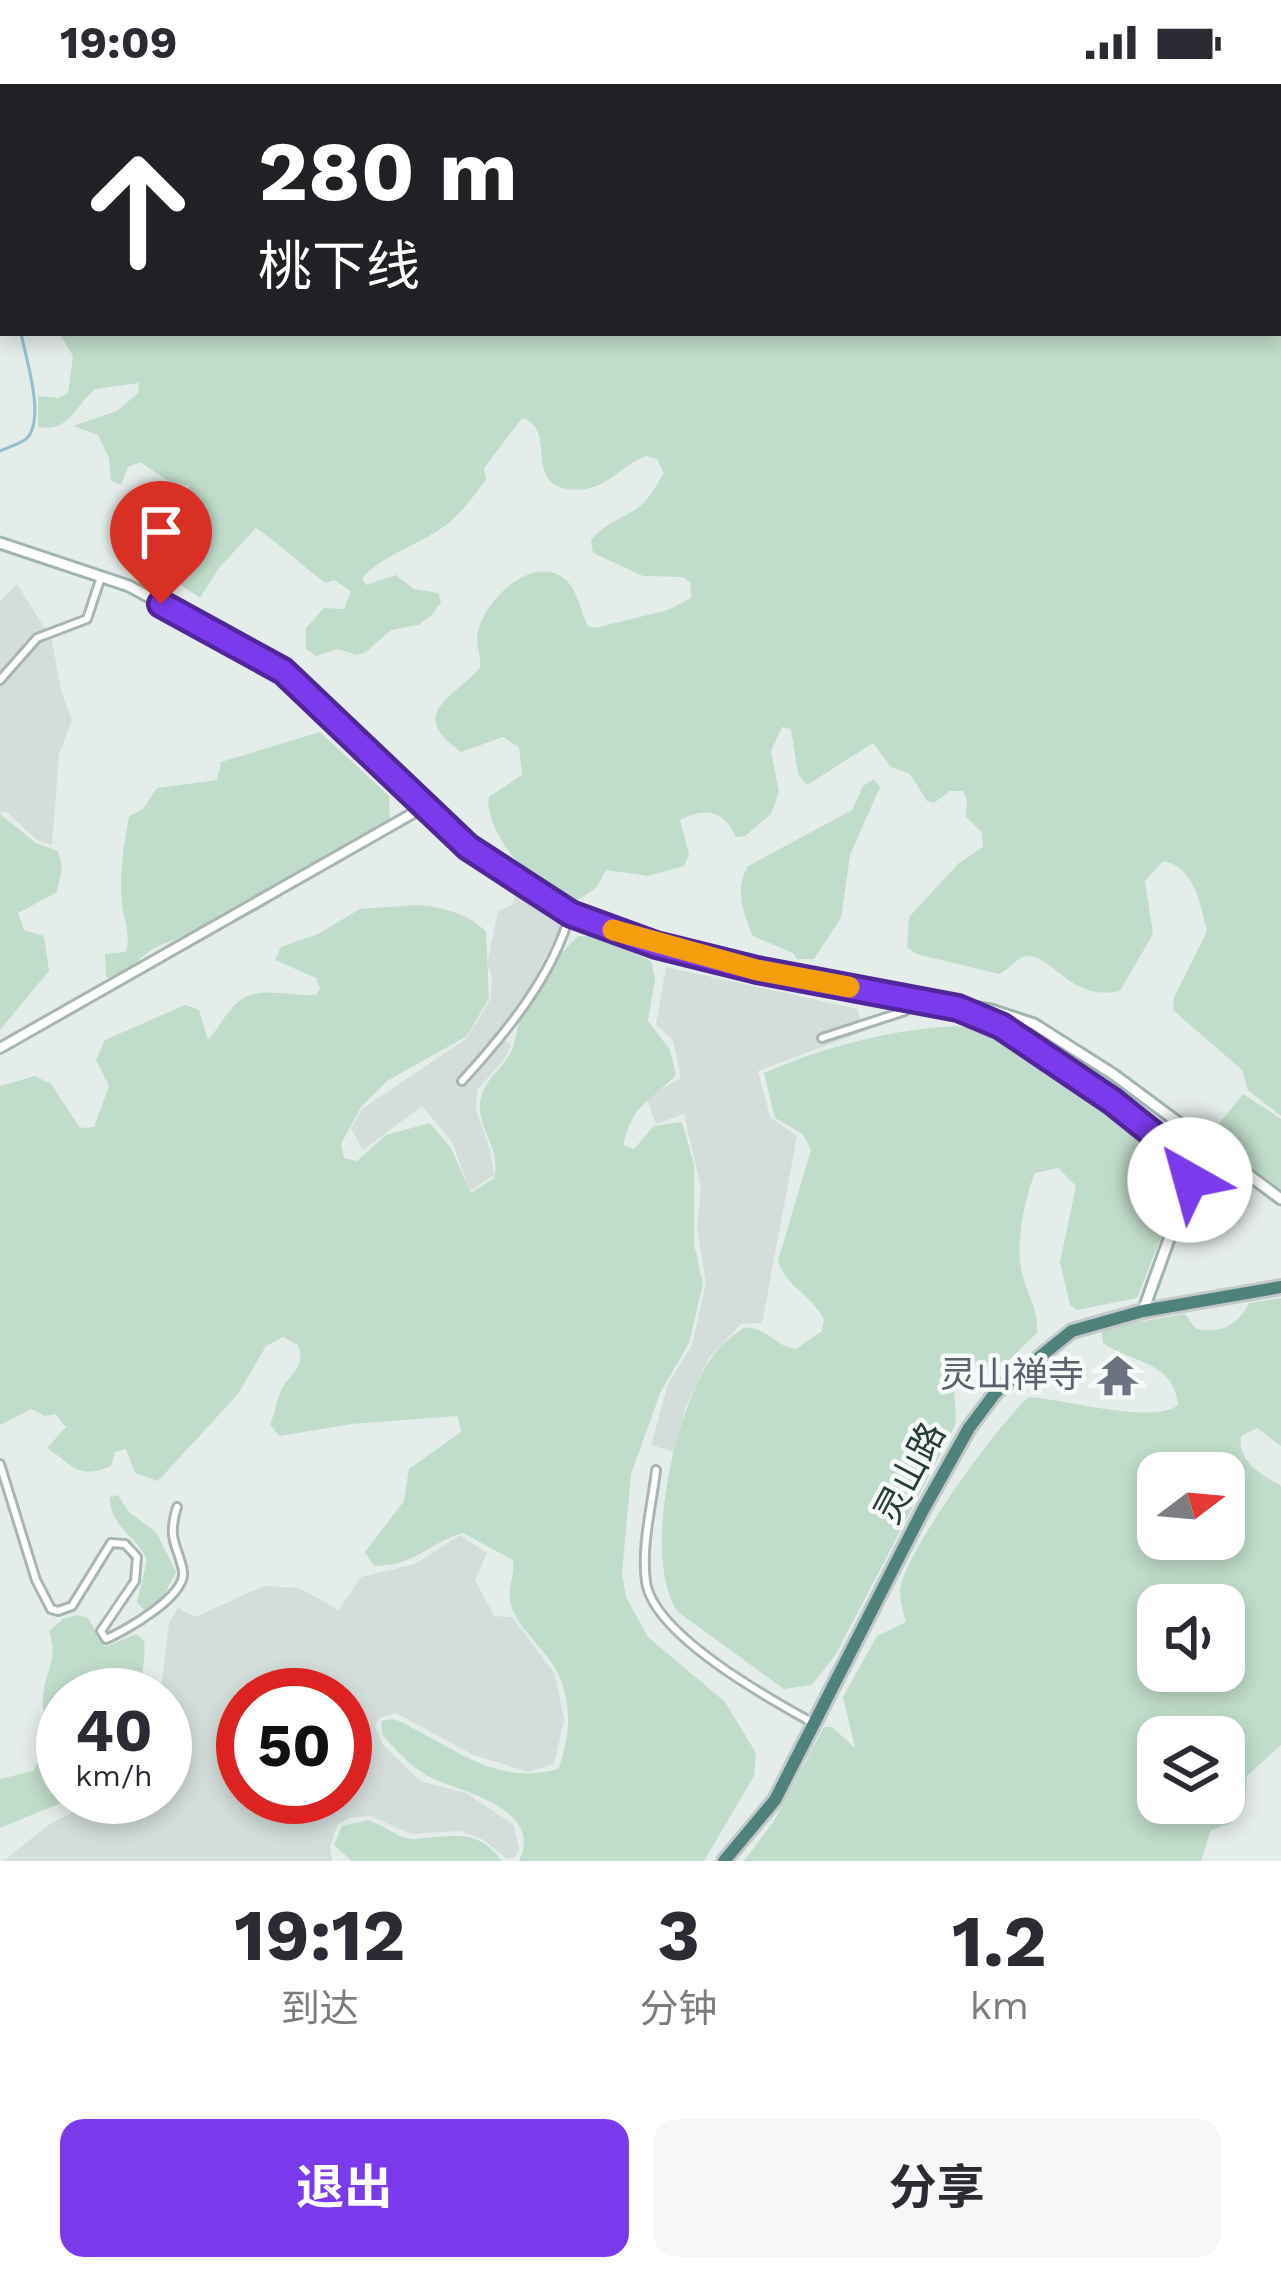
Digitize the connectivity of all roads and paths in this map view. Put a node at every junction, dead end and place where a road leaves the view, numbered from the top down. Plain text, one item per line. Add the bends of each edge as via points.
1 (0, 543) edge
2 (101, 577) junction
3 (0, 680) edge
4 (424, 807) junction
5 (571, 914) junction
6 (920, 1000) junction
7 (958, 1008) junction
8 (822, 1038) dead end
9 (0, 1048) edge
10 (462, 1081) dead end
11 (1281, 1199) edge
12 (1281, 1286) edge
13 (1143, 1311) junction
14 (0, 1464) edge
15 (656, 1470) dead end
16 (177, 1507) dead end
17 (817, 1724) junction
18 (724, 1861) edge

1 - 2 main road
2 - 3 street via 87,620 38,638
2 - 4 main road via 283,671
4 - 5 main road via 486,861
4 - 9 street
5 - 6 main road via 740,966
5 - 10 street via 508,1030
6 - 7 main road
6 - 8 street
7 - 11 main road via 992,1010 1047,1030
7 - 13 main road via 1036,1047 1189,1170
12 - 13 highway, 灵山路
13 - 17 highway, 灵山路 via 1062,1336 979,1413
14 - 16 street via 51,1609 72,1606 106,1546 132,1549 139,1572 104,1624 106,1639 149,1616 181,1582 170,1529
15 - 17 street via 646,1583 657,1612 754,1690
17 - 18 highway, 灵山路 via 775,1800

